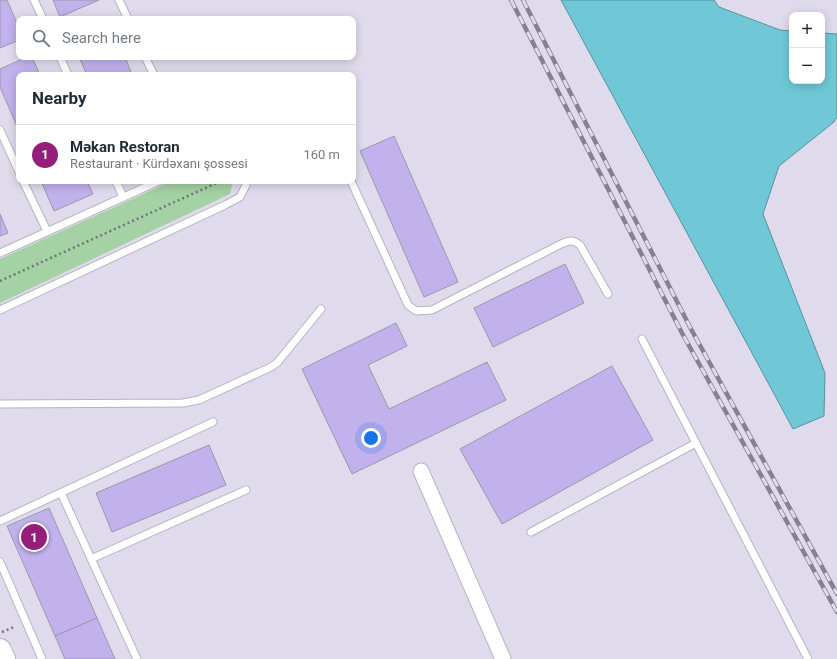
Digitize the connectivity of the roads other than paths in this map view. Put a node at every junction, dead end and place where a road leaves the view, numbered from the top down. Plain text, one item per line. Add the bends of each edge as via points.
1 (34, 0) edge
2 (119, 0) edge
3 (42, 16) edge
4 (127, 16) edge
5 (61, 60) edge
6 (146, 60) edge
7 (67, 72) edge
8 (152, 72) edge
9 (0, 130) edge
10 (16, 165) edge
11 (24, 184) edge
12 (117, 184) edge
13 (152, 184) edge
14 (246, 184) edge
15 (352, 184) edge
16 (123, 197) junction
17 (47, 231) junction
18 (0, 252) edge
19 (608, 294) dead end
20 (321, 308) dead end
21 (0, 310) edge
22 (642, 339) dead end
23 (0, 404) edge
24 (213, 422) dead end
25 (696, 442) junction
26 (421, 471) dead end
27 (246, 490) dead end
28 (61, 493) junction
29 (0, 521) edge
30 (531, 532) dead end
31 (91, 559) junction
32 (0, 562) edge
33 (0, 650) edge
34 (4, 659) edge
35 (42, 659) edge
36 (137, 659) edge
37 (503, 659) edge
38 (808, 659) edge

1 - 3 lane
2 - 4 lane
5 - 7 lane
6 - 8 lane
9 - 10 lane
11 - 17 lane
12 - 16 lane
13 - 16 lane
14 - 21 lane via 240,197 225,205
15 - 19 lane via 408,305 416,311 432,310 570,241 580,244
16 - 17 lane
17 - 18 lane
20 - 23 lane via 277,363 199,400 183,403
22 - 25 lane
24 - 28 lane
25 - 30 lane
25 - 38 lane
26 - 37 street
27 - 31 lane
28 - 29 lane
28 - 31 lane
31 - 36 lane
32 - 35 lane
33 - 34 main road

